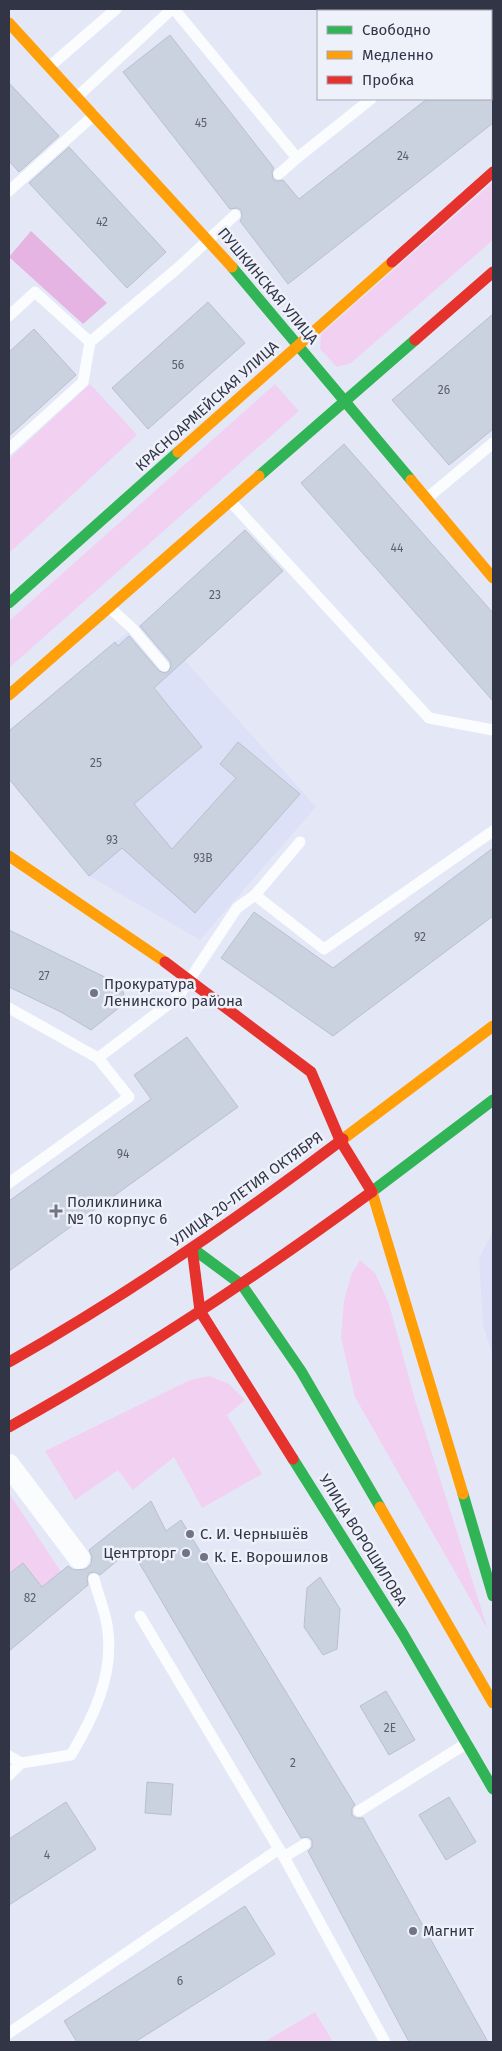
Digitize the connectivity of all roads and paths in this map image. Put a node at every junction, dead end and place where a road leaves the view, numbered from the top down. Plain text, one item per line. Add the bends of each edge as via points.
1 (116, 9) edge
2 (173, 9) edge
3 (9, 23) edge
4 (49, 67) junction
5 (77, 97) junction
6 (370, 100) edge
7 (94, 115) junction
8 (298, 158) junction
9 (493, 172) edge
10 (279, 174) dead end
11 (9, 190) edge
12 (234, 215) dead end
13 (208, 238) junction
14 (493, 272) edge
15 (9, 316) edge
16 (90, 342) junction
17 (298, 346) junction
18 (345, 402) junction
19 (9, 449) edge
20 (491, 451) edge
21 (426, 499) junction
22 (230, 501) junction
23 (493, 578) edge
24 (9, 603) edge
25 (109, 606) junction
26 (164, 666) dead end
27 (9, 695) edge
28 (493, 730) edge
29 (493, 831) edge
30 (300, 842) dead end
31 (9, 856) edge
32 (255, 896) junction
33 (189, 978) junction
34 (9, 1008) edge
35 (493, 1026) edge
36 (98, 1058) junction
37 (493, 1100) edge
38 (340, 1140) junction
39 (9, 1183) edge
40 (372, 1192) junction
41 (192, 1248) junction
42 (242, 1285) junction
43 (200, 1311) junction
44 (9, 1362) edge
45 (9, 1427) edge
46 (9, 1465) edge
47 (79, 1558) dead end
48 (94, 1579) dead end
49 (493, 1593) edge
50 (140, 1616) dead end
51 (493, 1703) edge
52 (467, 1743) junction
53 (9, 1756) edge
54 (22, 1763) junction
55 (9, 1775) edge
56 (493, 1789) edge
57 (359, 1811) dead end
58 (305, 1844) dead end
59 (282, 1853) junction
60 (9, 2033) edge
61 (385, 2042) edge

1 - 4 lane
2 - 5 lane
2 - 8 lane
3 - 4 main road, ПУШКИНСКАЯ УЛИЦА
4 - 5 main road, ПУШКИНСКАЯ УЛИЦА
5 - 7 main road, ПУШКИНСКАЯ УЛИЦА
6 - 8 lane
7 - 11 lane
7 - 13 main road, ПУШКИНСКАЯ УЛИЦА
8 - 10 lane
9 - 17 main road, КРАСНОАРМЕЙСКАЯ УЛИЦА
12 - 13 lane
13 - 16 lane via 179,267
13 - 17 main road, ПУШКИНСКАЯ УЛИЦА
14 - 18 main road
15 - 16 lane via 35,292
16 - 19 lane via 83,382
17 - 18 main road, ПУШКИНСКАЯ УЛИЦА
17 - 24 main road, КРАСНОАРМЕЙСКАЯ УЛИЦА
18 - 21 main road, ПУШКИНСКАЯ УЛИЦА
18 - 22 main road
20 - 21 lane
21 - 23 main road, ПУШКИНСКАЯ УЛИЦА
22 - 25 main road
22 - 28 lane via 429,718
25 - 26 lane
25 - 27 main road
29 - 32 lane via 324,949
30 - 32 lane
31 - 33 main road
32 - 33 lane via 237,908
33 - 36 lane via 178,997
33 - 38 main road via 311,1072
34 - 36 lane
35 - 38 main road, УЛИЦА 20-ЛЕТИЯ ОКТЯБРЯ
36 - 39 lane via 129,1098
37 - 40 main road
38 - 40 main road
38 - 41 main road, УЛИЦА 20-ЛЕТИЯ ОКТЯБРЯ
40 - 42 main road
40 - 49 main road
41 - 42 main road, УЛИЦА ВОРОШИЛОВА
41 - 43 main road
41 - 44 main road, УЛИЦА 20-ЛЕТИЯ ОКТЯБРЯ via 72,1328
42 - 43 main road
42 - 51 main road, УЛИЦА ВОРОШИЛОВА via 301,1371
43 - 45 main road
43 - 52 main road, УЛИЦА ВОРОШИЛОВА via 398,1625
46 - 47 street
48 - 54 lane via 108,1631 107,1675 92,1719 71,1755
50 - 59 lane
52 - 56 main road, УЛИЦА ВОРОШИЛОВА
52 - 57 lane
53 - 54 lane
54 - 55 lane
58 - 59 lane
59 - 60 lane
59 - 61 lane

